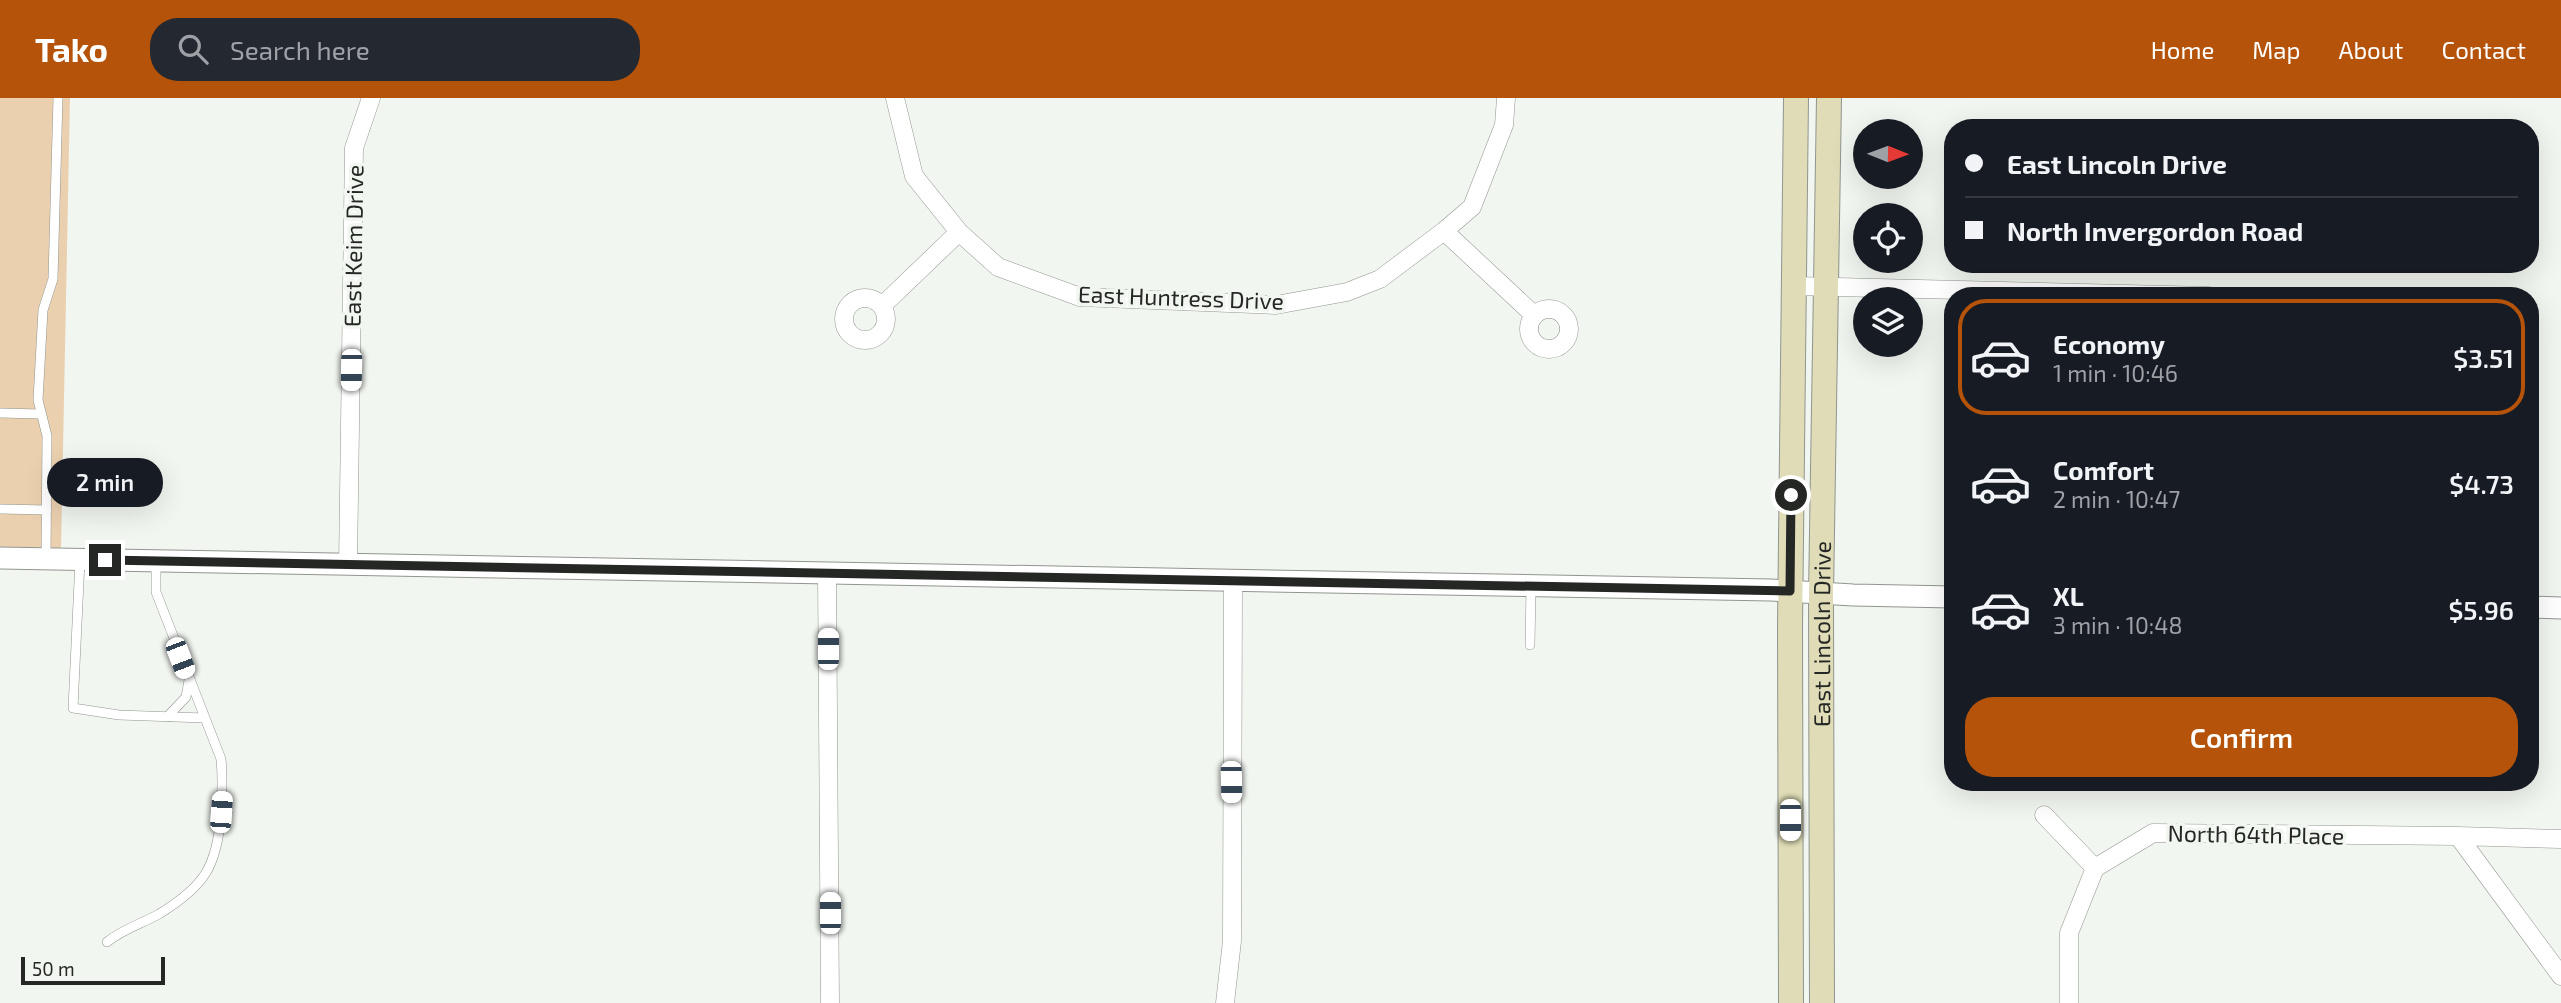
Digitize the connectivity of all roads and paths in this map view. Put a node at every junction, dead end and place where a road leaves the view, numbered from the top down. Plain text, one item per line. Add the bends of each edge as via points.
1 (58, 98) edge
2 (371, 98) edge
3 (895, 98) edge
4 (1506, 98) edge
5 (1796, 98) edge
6 (1829, 98) edge
7 (1444, 231) junction
8 (959, 232) junction
9 (1794, 286) junction
10 (1826, 287) junction
11 (1944, 290) edge
12 (882, 306) dead end
13 (1534, 315) dead end
14 (0, 413) edge
15 (41, 414) junction
16 (0, 509) edge
17 (47, 510) junction
18 (0, 558) edge
19 (46, 559) junction
20 (80, 560) junction
21 (156, 561) junction
22 (348, 565) junction
23 (827, 574) junction
24 (1233, 582) junction
25 (1531, 585) junction
26 (1790, 591) junction
27 (1822, 594) junction
28 (1944, 597) edge
29 (2539, 607) edge
30 (2561, 608) edge
31 (1530, 645) dead end
32 (189, 680) junction
33 (167, 717) junction
34 (204, 718) junction
35 (2044, 815) dead end
36 (2458, 836) junction
37 (2561, 839) edge
38 (2095, 868) junction
39 (1822, 928) junction
40 (1790, 929) junction
41 (107, 942) dead end
42 (2561, 975) edge
43 (830, 1003) edge
44 (1225, 1003) edge
45 (1791, 1003) edge
46 (1822, 1003) edge
47 (2069, 1003) edge

1 - 15 lane via 53,279 43,310
2 - 22 street, East Keim Drive via 354,148
3 - 8 street, East Huntress Drive via 914,176
4 - 7 street, East Huntress Drive via 1504,125 1472,207
5 - 9 main road, East Lincoln Drive
6 - 10 main road, East Lincoln Drive
7 - 8 street, East Huntress Drive via 1380,279 1347,292 1276,305 1080,297 998,267
7 - 13 street
8 - 12 street
9 - 10 street
9 - 26 main road, East Lincoln Drive
10 - 11 street
10 - 27 main road, East Lincoln Drive
14 - 15 lane
15 - 17 lane via 47,436
16 - 17 lane
17 - 19 lane
18 - 19 street
19 - 20 street
20 - 21 street
20 - 33 lane via 73,708
21 - 22 street
21 - 32 lane via 156,593
22 - 23 street
23 - 24 street
23 - 43 street
24 - 25 street
24 - 44 street via 1231,942
25 - 26 street
25 - 31 lane
26 - 27 street
26 - 40 main road, East Lincoln Drive
27 - 28 street
27 - 39 main road, East Lincoln Drive
29 - 30 street
32 - 33 lane via 186,697
32 - 34 lane
33 - 34 lane
34 - 41 lane via 223,777 213,861 195,887 176,902
35 - 38 street
36 - 37 street, North 64th Place
36 - 38 street, North 64th Place via 2153,833
36 - 42 street
38 - 47 street via 2069,933
39 - 40 main road
39 - 46 main road, East Lincoln Drive
40 - 45 main road, East Lincoln Drive

